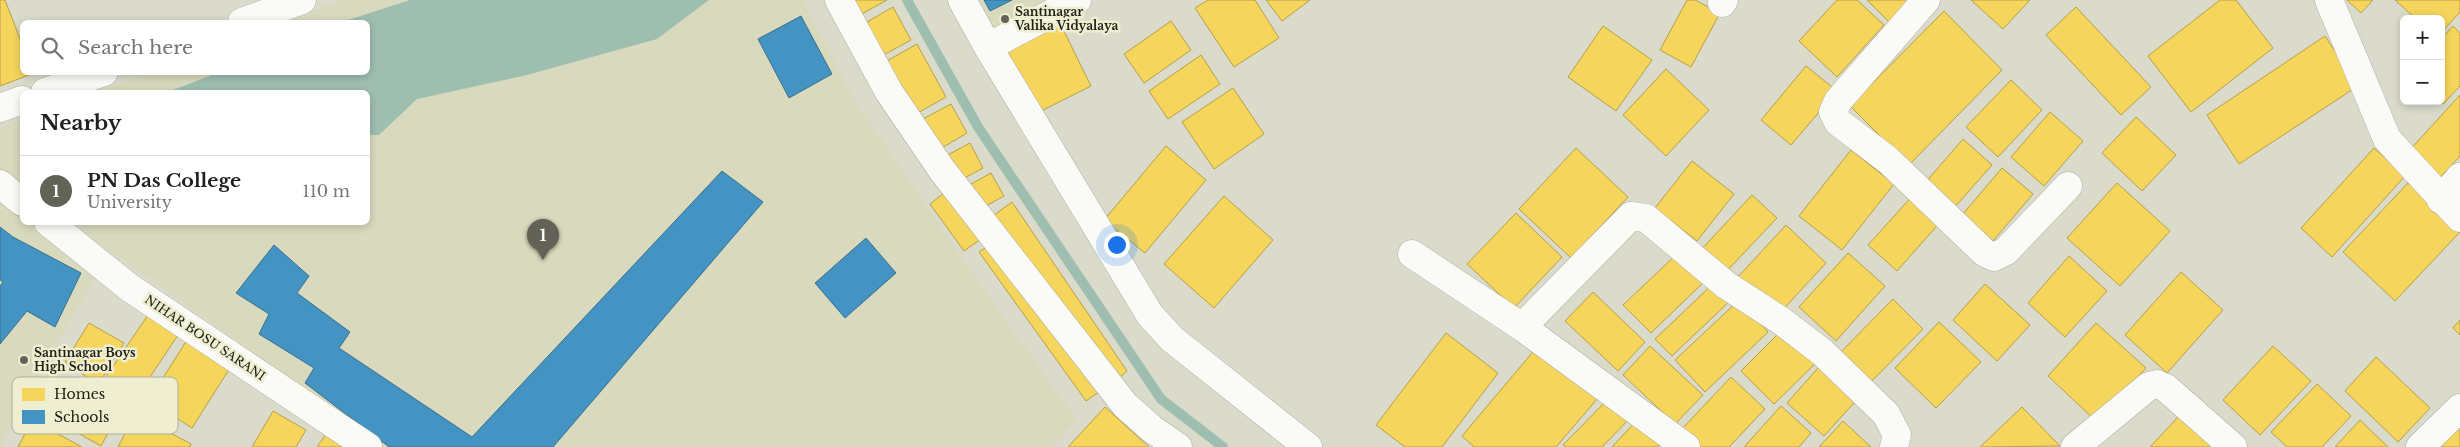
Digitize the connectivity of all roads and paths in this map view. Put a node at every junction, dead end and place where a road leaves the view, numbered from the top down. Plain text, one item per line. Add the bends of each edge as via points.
1 (302, 0) edge
2 (839, 0) edge
3 (962, 0) edge
4 (1077, 0) edge
5 (1926, 0) edge
6 (2329, 0) edge
7 (247, 20) edge
8 (988, 48) junction
9 (95, 75) edge
10 (51, 90) edge
11 (20, 101) edge
12 (0, 108) edge
13 (2460, 177) edge
14 (0, 184) edge
15 (2068, 186) dead end
16 (20, 200) edge
17 (2450, 209) edge
18 (52, 225) edge
19 (1412, 254) dead end
20 (1522, 327) junction
21 (2460, 408) edge
22 (368, 447) edge
23 (1178, 447) edge
24 (1308, 447) edge
25 (1686, 447) edge
26 (1894, 447) edge
27 (2075, 447) edge
28 (2233, 447) edge
29 (2420, 447) edge

1 - 7 street
2 - 23 street via 889,92 942,170 1125,405
3 - 8 street
4 - 8 street
5 - 15 street via 1838,101 1833,112 1838,122 1888,160 1985,253 1994,257 2006,251
6 - 17 street via 2387,139
8 - 24 street via 1150,315 1172,340
9 - 10 street
11 - 12 street
13 - 17 street
14 - 16 street
18 - 22 street, NIHAR BOSU SARANI via 130,288
19 - 20 street
20 - 25 street
20 - 26 street via 1631,216 1646,218 1726,285 1822,352 1886,414 1897,435
21 - 29 street
27 - 28 street via 2149,386 2157,384 2166,388

